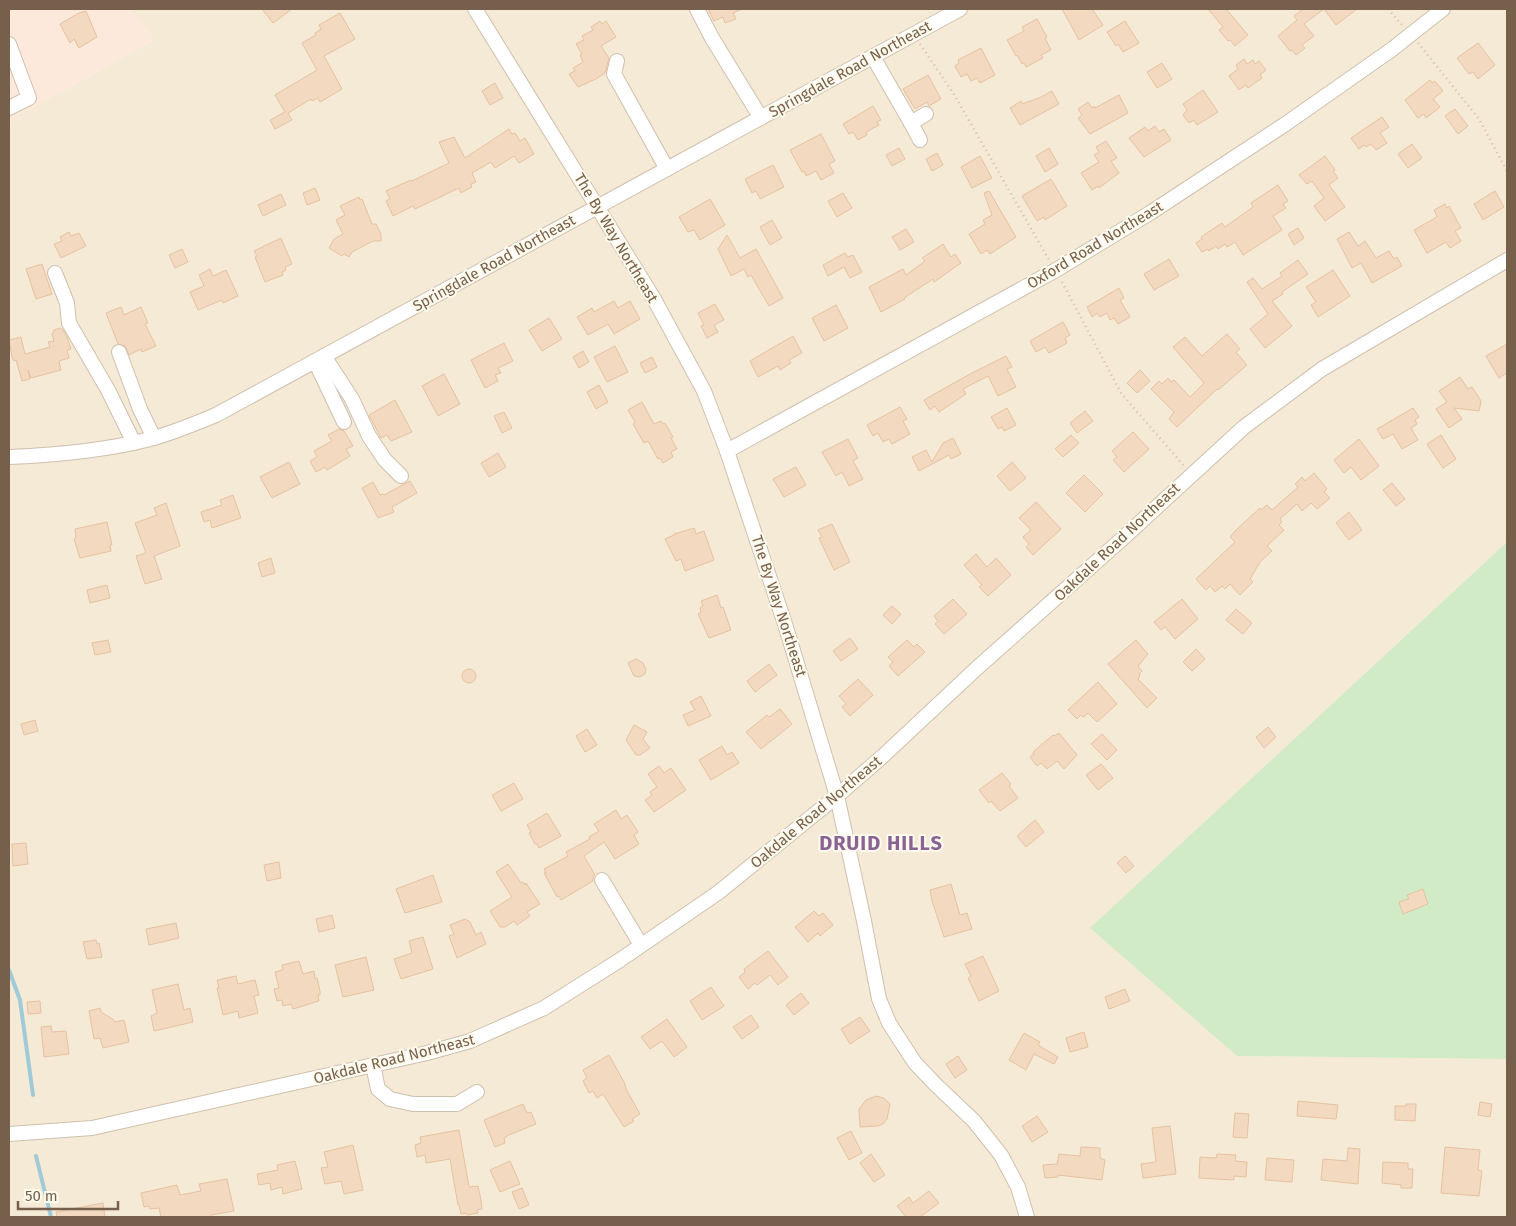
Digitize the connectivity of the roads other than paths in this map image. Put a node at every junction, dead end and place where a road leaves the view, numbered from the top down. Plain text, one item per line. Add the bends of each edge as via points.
1 (475, 9) edge
2 (696, 9) edge
3 (960, 9) edge
4 (1443, 9) edge
5 (9, 44) edge
6 (873, 56) junction
7 (617, 61) dead end
8 (9, 108) edge
9 (926, 114) dead end
10 (760, 118) junction
11 (911, 123) junction
12 (920, 140) dead end
13 (667, 169) junction
14 (598, 207) junction
15 (1507, 260) edge
16 (54, 273) dead end
17 (119, 352) dead end
18 (319, 359) junction
19 (344, 422) dead end
20 (154, 438) junction
21 (134, 443) junction
22 (728, 451) junction
23 (9, 458) edge
24 (401, 476) dead end
25 (837, 796) junction
26 (602, 880) dead end
27 (641, 946) junction
28 (373, 1065) junction
29 (477, 1092) dead end
30 (9, 1134) edge
31 (1027, 1217) edge

1 - 14 street, The By Way Northeast
2 - 10 street
3 - 6 street, Springdale Road Northeast
4 - 22 street, Oxford Road Northeast via 1284,125 1150,213 1048,275
5 - 8 street via 29,98
6 - 10 street, Springdale Road Northeast
6 - 11 street
7 - 13 street via 614,74
9 - 11 street
10 - 13 street, Springdale Road Northeast
11 - 12 street
13 - 14 street, Springdale Road Northeast
14 - 18 street, Springdale Road Northeast
14 - 22 street, The By Way Northeast via 689,362
15 - 25 street, Oakdale Road Northeast via 1322,369 1244,427
16 - 21 street via 67,303 69,323
17 - 20 street
18 - 19 street
18 - 20 street, Springdale Road Northeast via 216,415
18 - 24 street via 352,399 369,436
20 - 21 street, Springdale Road Northeast
21 - 23 street, Springdale Road Northeast via 90,451
22 - 25 street, The By Way Northeast
25 - 27 street, Oakdale Road Northeast via 719,892
25 - 31 street, The By Way Northeast via 884,1012 915,1063 974,1121 1002,1155 1018,1187
26 - 27 street
27 - 28 street, Oakdale Road Northeast via 544,1008 506,1026 470,1041
28 - 29 street via 378,1089 390,1099 413,1104 457,1104
28 - 30 street, Oakdale Road Northeast via 92,1128

